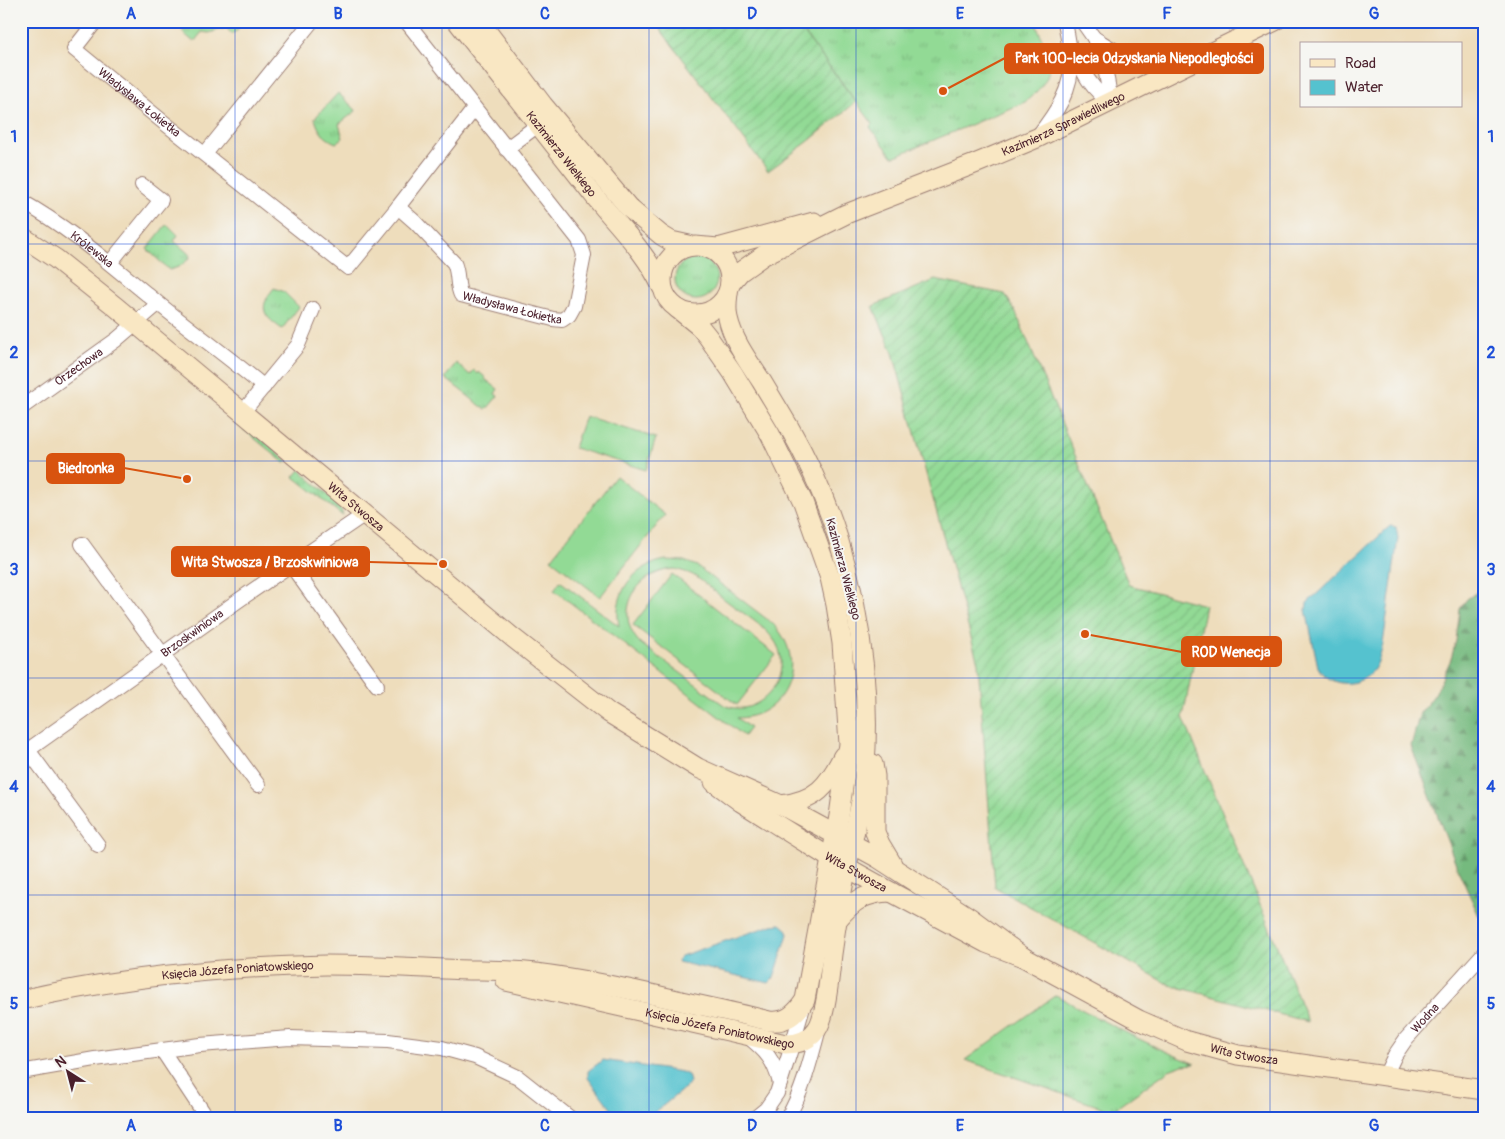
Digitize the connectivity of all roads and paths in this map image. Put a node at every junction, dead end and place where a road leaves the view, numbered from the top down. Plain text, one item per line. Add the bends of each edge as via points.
1 (96, 21) edge
2 (312, 21) edge
3 (406, 21) edge
4 (457, 21) edge
5 (479, 21) edge
6 (1065, 21) edge
7 (1082, 21) edge
8 (1275, 21) edge
9 (1094, 38) junction
10 (1069, 44) junction
11 (1175, 72) junction
12 (1111, 102) junction
13 (474, 109) junction
14 (538, 125) junction
15 (1036, 138) junction
16 (506, 149) junction
17 (205, 154) junction
18 (142, 185) dead end
19 (21, 201) edge
20 (398, 207) junction
21 (846, 214) junction
22 (21, 236) edge
23 (698, 246) junction
24 (110, 263) junction
25 (662, 288) junction
26 (729, 289) junction
27 (158, 304) junction
28 (313, 309) dead end
29 (678, 309) junction
30 (136, 324) junction
31 (264, 387) junction
32 (21, 408) edge
33 (242, 413) junction
34 (365, 514) junction
35 (82, 544) dead end
36 (291, 565) junction
37 (164, 654) junction
38 (377, 684) dead end
39 (858, 742) junction
40 (25, 752) edge
41 (698, 768) junction
42 (258, 785) dead end
43 (781, 805) junction
44 (835, 834) junction
45 (852, 843) junction
46 (98, 845) dead end
47 (830, 858) junction
48 (847, 868) junction
49 (896, 870) junction
50 (891, 892) junction
51 (837, 920) junction
52 (1484, 953) edge
53 (1023, 958) junction
54 (1478, 965) edge
55 (456, 970) junction
56 (21, 1000) edge
57 (805, 1000) junction
58 (769, 1022) junction
59 (819, 1028) junction
60 (744, 1034) junction
61 (796, 1041) junction
62 (162, 1050) junction
63 (21, 1072) edge
64 (1385, 1076) junction
65 (804, 1078) junction
66 (780, 1083) junction
67 (1484, 1090) edge
68 (207, 1118) edge
69 (570, 1118) edge
70 (755, 1118) edge
71 (787, 1118) edge

1 - 17 street, Władysława Łokietka via 74,50
2 - 17 street
3 - 13 street, Władysława Łokietka
4 - 14 main road, Kazimierza Wielkiego
5 - 23 main road, Kazimierza Wielkiego via 543,105 630,208 661,235 677,243
6 - 10 street
7 - 9 street
8 - 11 main road, Kazimierza Sprawiedliwego
9 - 11 street via 1130,61
9 - 12 street via 1106,73
10 - 12 street via 1096,92
10 - 15 street via 1071,60 1066,90
11 - 12 main road, Kazimierza Sprawiedliwego
12 - 15 main road, Kazimierza Sprawiedliwego
13 - 16 street, Władysława Łokietka
13 - 20 street, Władysława Łokietka
14 - 16 street
14 - 25 main road, Kazimierza Wielkiego via 645,256
15 - 21 main road, Kazimierza Sprawiedliwego
16 - 20 street, Władysława Łokietka via 579,240 584,254 574,306 562,320 461,295 454,263
17 - 20 street, Władysława Łokietka via 348,268
18 - 24 street via 161,200
19 - 24 street, Królewska via 66,228
21 - 23 main road, Kazimierza Sprawiedliwego via 718,248
21 - 26 main road, Kazimierza Sprawiedliwego via 764,255 740,272
22 - 30 main road, Wita Stwosza via 56,259
23 - 25 main road via 672,254 663,270
23 - 26 main road via 715,250 722,257 730,274
24 - 27 street, Królewska
25 - 29 main road
26 - 29 main road via 722,302 706,312 687,313
26 - 39 main road, Kazimierza Wielkiego via 728,318 733,332 809,466 838,538 860,631 864,668
27 - 30 street
27 - 31 street, Królewska
28 - 31 street via 301,340
29 - 39 main road, Kazimierza Wielkiego via 700,327 733,373 770,434 803,502 830,578
30 - 32 street, Orzechowa
30 - 33 main road, Wita Stwosza
31 - 33 street
33 - 34 main road, Wita Stwosza
34 - 36 street, Brzoskwiniowa
34 - 41 main road, Wita Stwosza via 609,713
35 - 37 street
36 - 37 street, Brzoskwiniowa
36 - 38 street
37 - 40 street, Brzoskwiniowa
37 - 42 street
39 - 43 main road via 819,791 807,799
39 - 44 main road, Kazimierza Wielkiego
39 - 45 main road, Kazimierza Wielkiego via 862,796
39 - 49 main road via 875,776 875,832
40 - 46 street
41 - 43 main road, Wita Stwosza
41 - 47 main road, Wita Stwosza via 726,792
43 - 44 main road, Wita Stwosza
44 - 45 main road, Wita Stwosza
44 - 47 main road, Kazimierza Wielkiego
45 - 48 main road, Kazimierza Wielkiego
45 - 49 main road, Wita Stwosza
47 - 48 main road, Wita Stwosza
47 - 57 main road
48 - 50 main road, Wita Stwosza
48 - 51 main road
49 - 53 main road, Wita Stwosza via 969,917
50 - 51 main road via 859,898
50 - 53 main road, Wita Stwosza
51 - 59 main road
52 - 54 street, Wodna
53 - 64 main road, Wita Stwosza via 1139,1020 1187,1041 1238,1055
54 - 64 street, Wodna via 1406,1039
55 - 56 main road, Księcia Józefa Poniatowskiego via 335,965 259,968 137,979
55 - 58 main road, Księcia Józefa Poniatowskiego via 536,973
55 - 60 main road, Księcia Józefa Poniatowskiego
57 - 58 main road via 789,1018
57 - 61 street
58 - 61 street via 786,1028
59 - 61 main road, Księcia Józefa Poniatowskiego via 811,1036
59 - 65 street
60 - 61 main road, Księcia Józefa Poniatowskiego via 776,1042
60 - 66 street via 767,1053
61 - 65 street via 803,1052
61 - 66 street
62 - 63 street
62 - 68 street
62 - 69 street via 290,1038 422,1044 475,1057 518,1077
64 - 67 main road, Wita Stwosza
65 - 71 street
66 - 70 street via 773,1101

